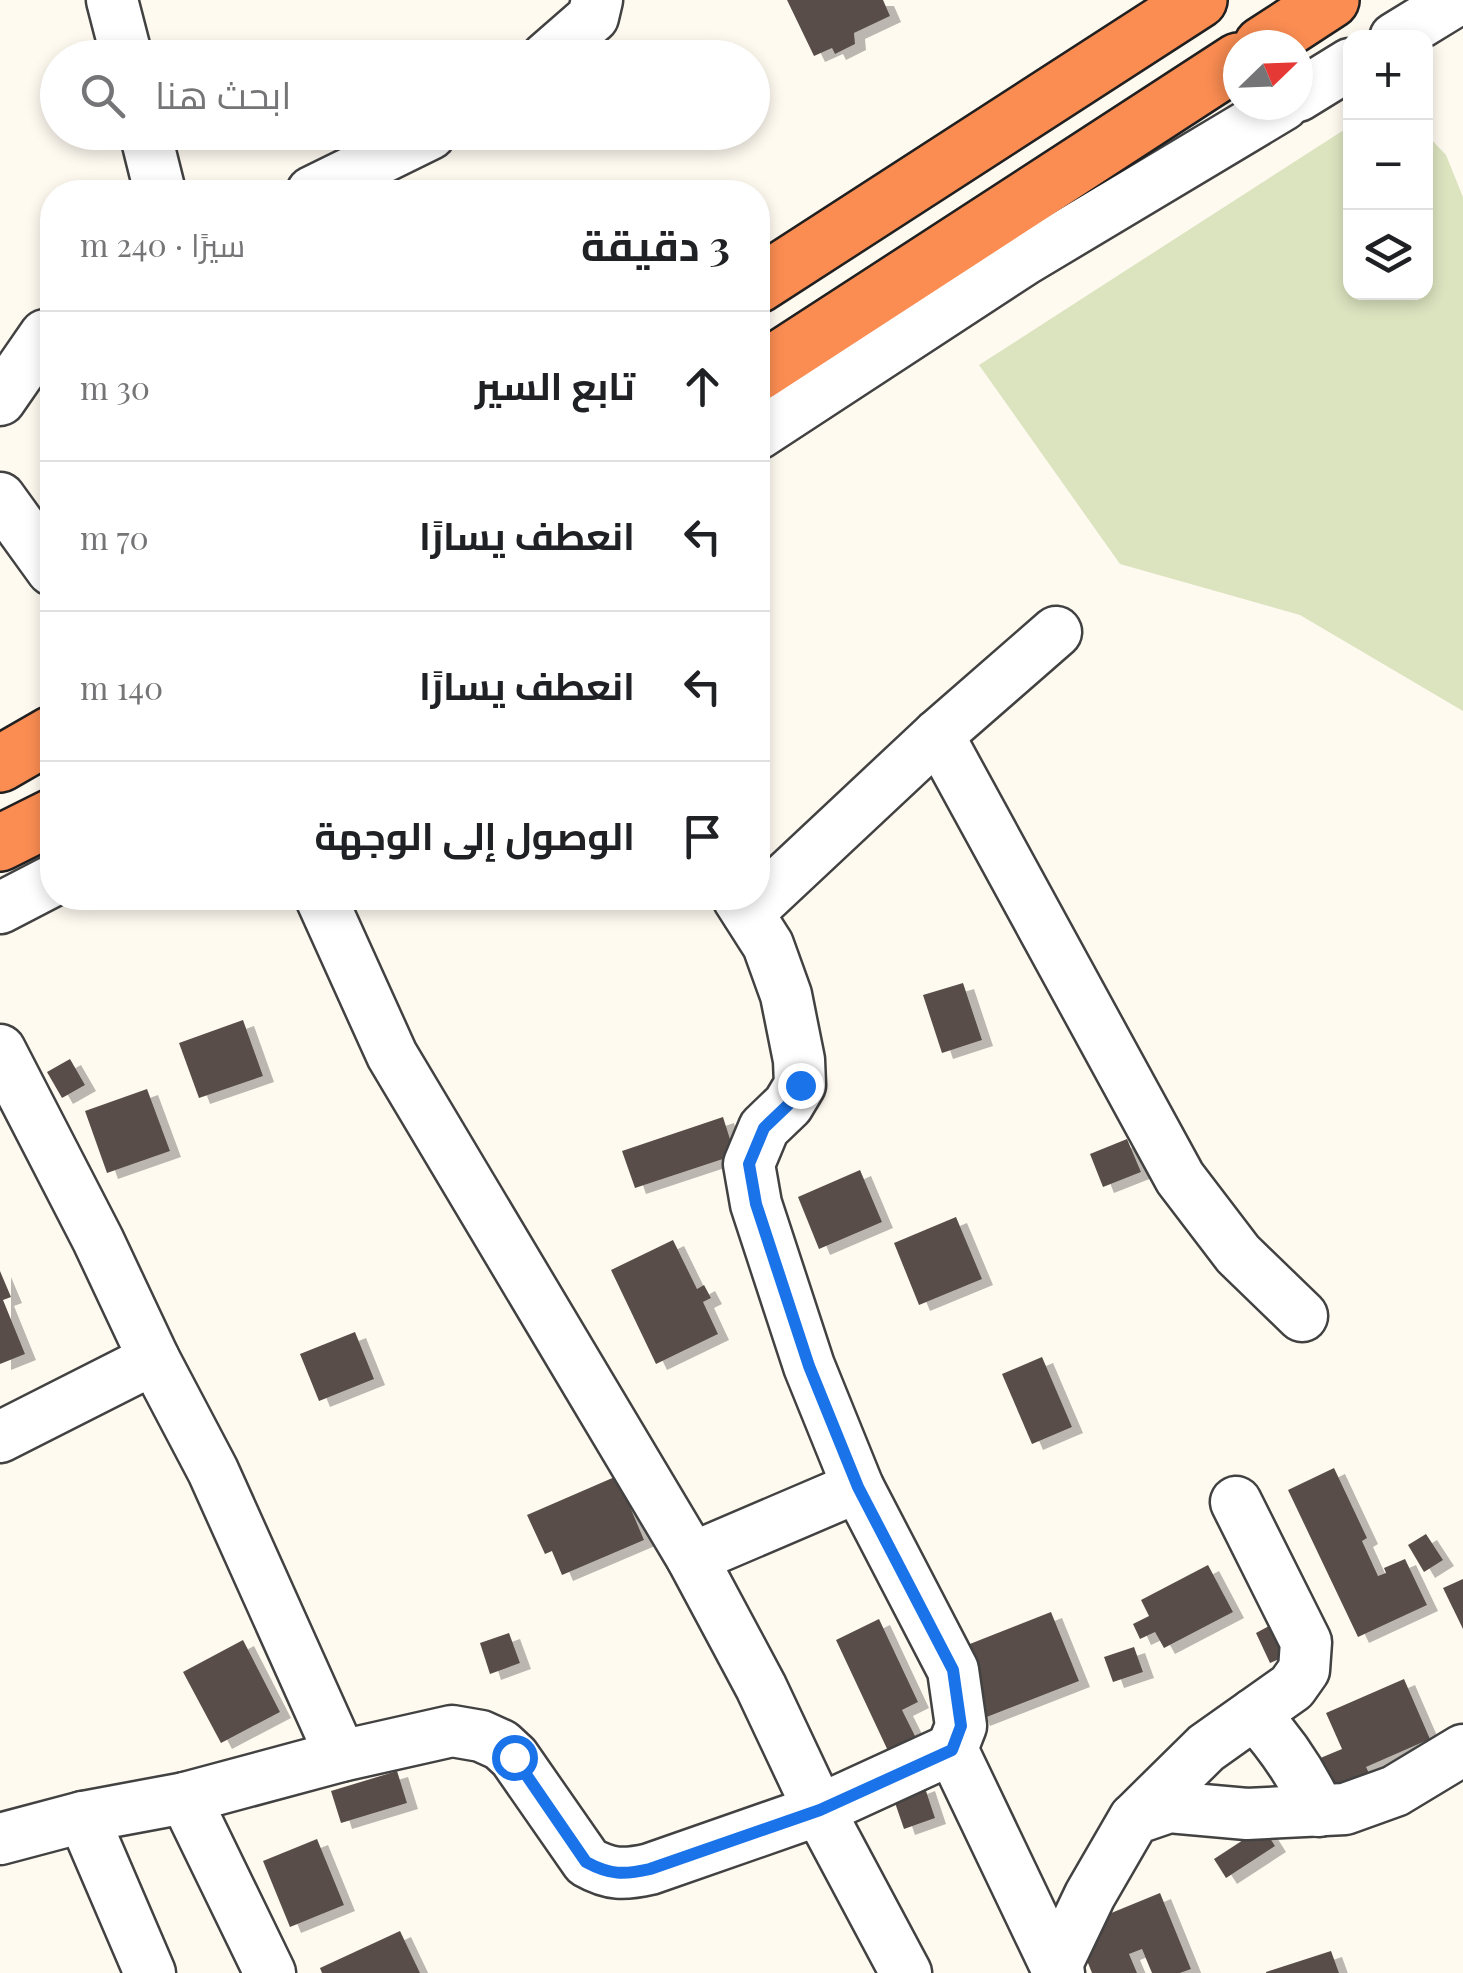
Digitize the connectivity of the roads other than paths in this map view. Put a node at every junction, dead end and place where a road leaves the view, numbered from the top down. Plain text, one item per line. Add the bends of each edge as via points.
1 (112, 0) edge
2 (597, 0) edge
3 (1199, 0) edge
4 (1331, 0) edge
5 (1457, 0) edge
6 (1285, 30) edge
7 (1408, 30) edge
8 (122, 40) edge
9 (567, 40) edge
10 (1343, 68) edge
11 (1223, 71) edge
12 (1313, 87) edge
13 (1257, 120) edge
14 (150, 150) edge
15 (397, 150) edge
16 (157, 180) edge
17 (336, 180) edge
18 (770, 277) edge
19 (33, 336) edge
20 (770, 365) edge
21 (0, 400) edge
22 (770, 426) edge
23 (0, 498) edge
24 (40, 553) edge
25 (1056, 632) dead end
26 (938, 735) junction
27 (40, 741) edge
28 (0, 764) edge
29 (40, 823) edge
30 (0, 843) edge
31 (770, 881) edge
32 (40, 888) edge
33 (0, 908) edge
34 (326, 910) edge
35 (746, 910) edge
36 (0, 1050) edge
37 (1302, 1316) dead end
38 (154, 1359) junction
39 (0, 1438) edge
40 (858, 1487) junction
41 (1236, 1502) dead end
42 (692, 1558) junction
43 (1254, 1714) junction
44 (952, 1750) junction
45 (1463, 1750) edge
46 (340, 1756) junction
47 (185, 1798) junction
48 (820, 1810) junction
49 (1319, 1811) junction
50 (83, 1817) junction
51 (1134, 1819) junction
52 (0, 1839) edge
53 (1057, 1970) edge
54 (150, 1973) edge
55 (270, 1973) edge
56 (906, 1973) edge

1 - 8 street
2 - 9 street via 593,17
3 - 18 highway
4 - 6 highway
5 - 7 street
10 - 12 street
11 - 20 highway
13 - 22 street via 1024,260
14 - 16 street
15 - 17 street
19 - 21 street
23 - 24 street
25 - 26 street
26 - 31 street
26 - 37 street via 1180,1178 1238,1254
27 - 28 highway
29 - 30 highway
32 - 33 street
34 - 42 street via 392,1055
35 - 40 street via 786,995 800,1085 764,1128 749,1164 752,1184 809,1366
36 - 38 street
38 - 39 street
38 - 46 street via 214,1471
40 - 42 street
40 - 44 street via 953,1670 961,1726
41 - 43 street via 1306,1642 1304,1670 1292,1687
42 - 48 street
43 - 49 street via 1286,1750
43 - 51 street via 1206,1748
44 - 48 street
44 - 53 street
45 - 49 street via 1380,1798
46 - 47 street
46 - 48 street via 452,1731 481,1736 514,1757 586,1862 622,1875
47 - 50 street
47 - 55 street
48 - 56 street
49 - 51 street via 1169,1807
50 - 52 street
50 - 54 street
51 - 53 street via 1090,1894

